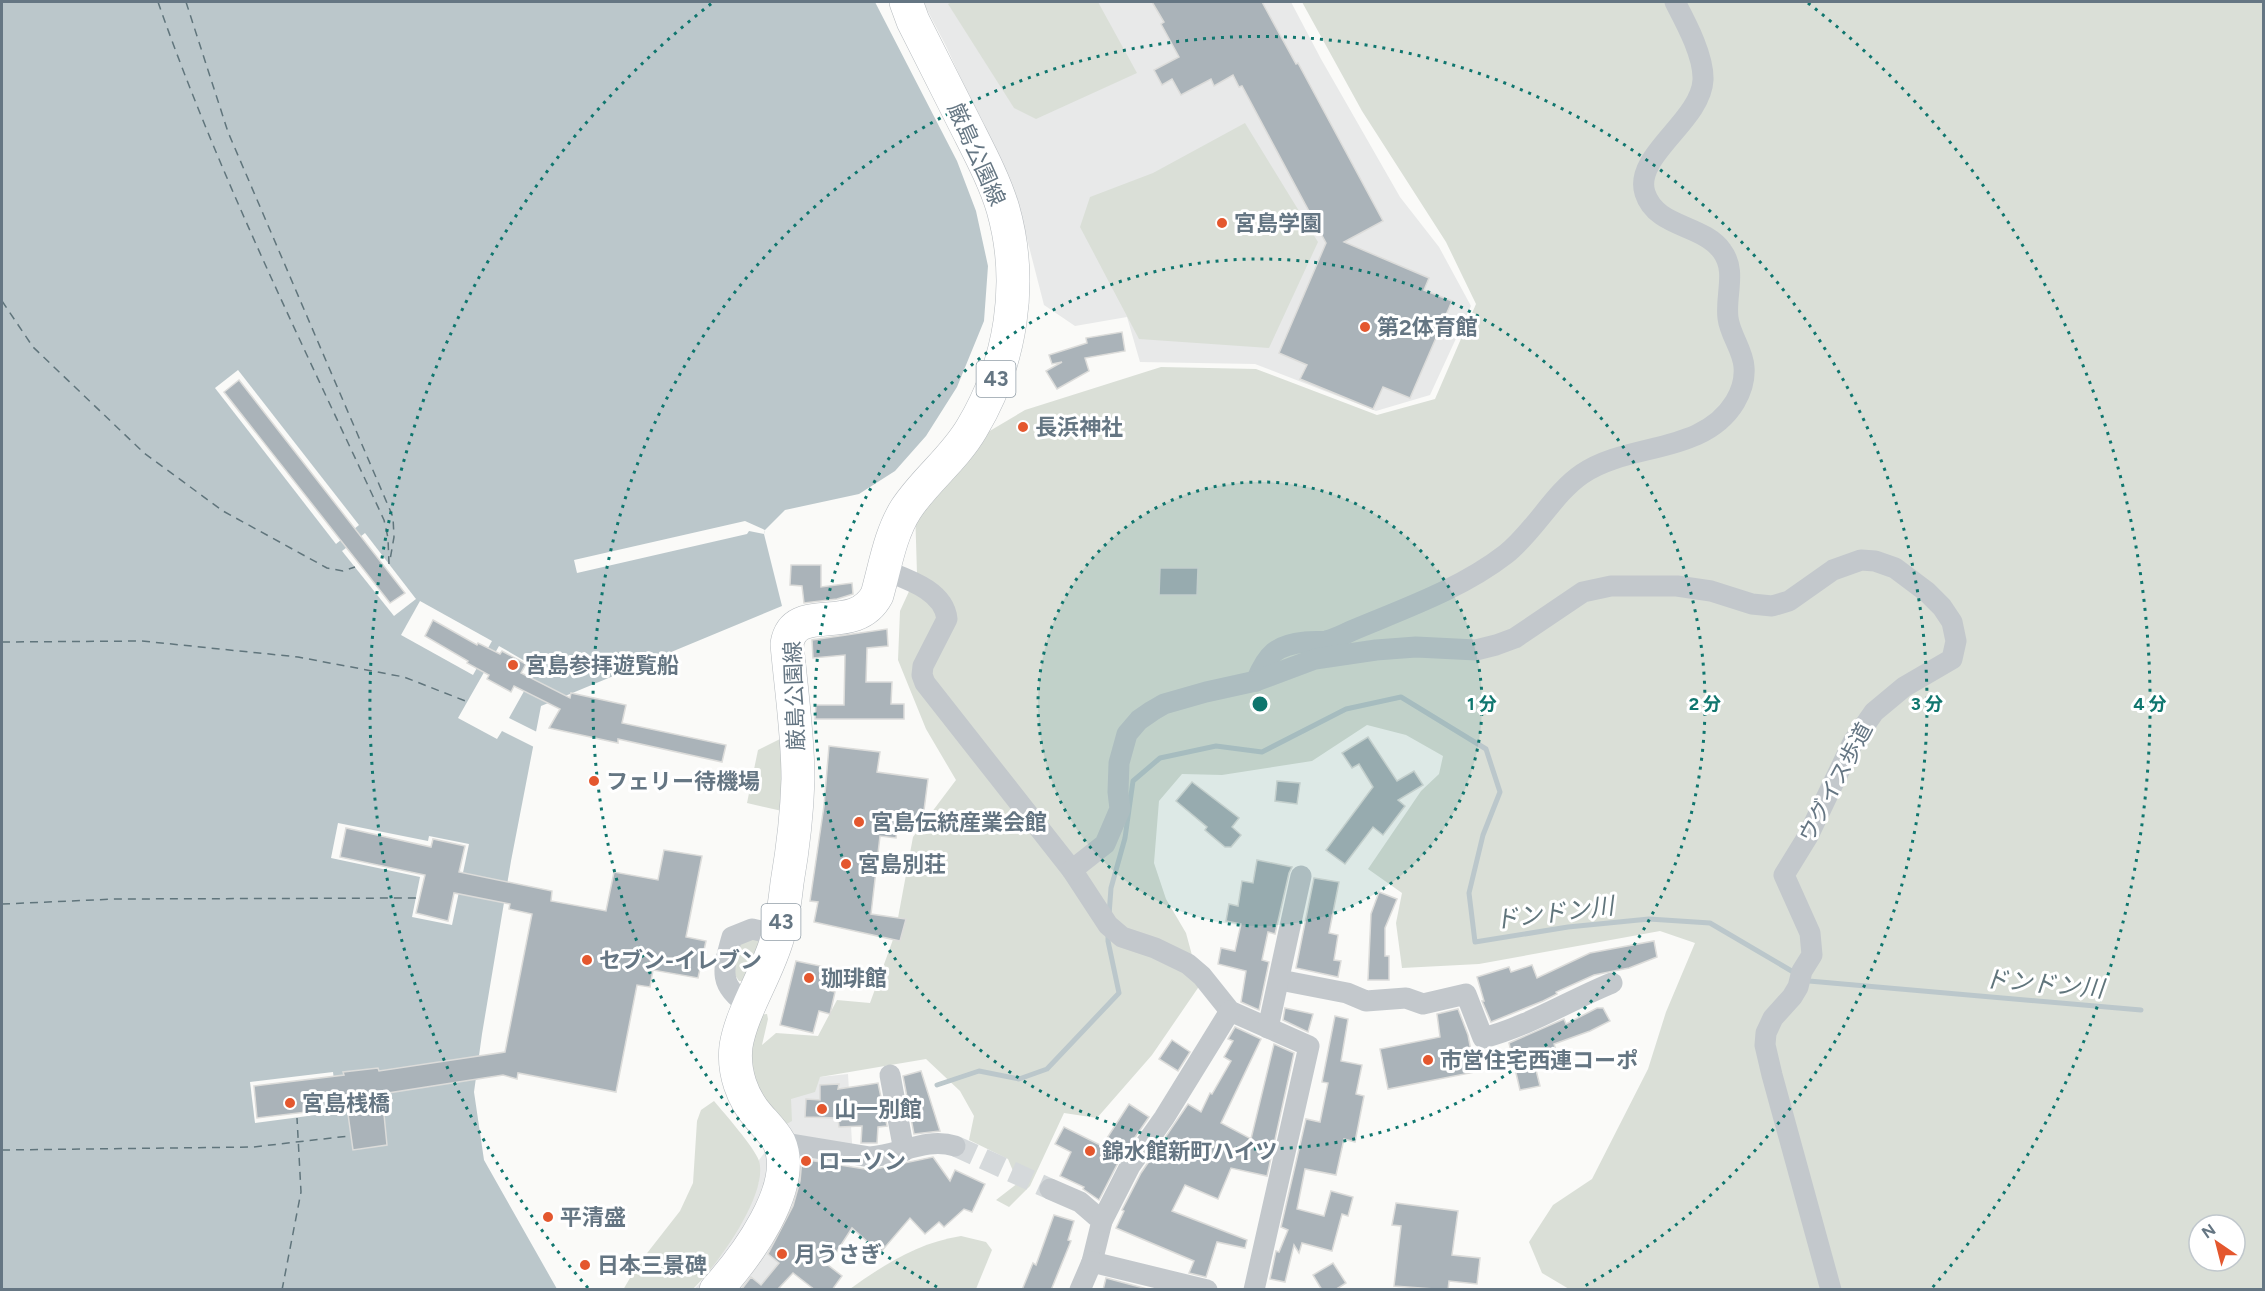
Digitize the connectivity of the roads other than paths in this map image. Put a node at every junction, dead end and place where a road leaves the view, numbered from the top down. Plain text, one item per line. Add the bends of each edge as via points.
1 (906, 2) edge
2 (1675, 2) edge
3 (884, 570) junction
4 (1256, 681) junction
5 (1072, 870) junction
6 (1301, 876) dead end
7 (778, 935) junction
8 (1280, 980) junction
9 (1612, 983) dead end
10 (750, 1006) junction
11 (1230, 1011) junction
12 (1268, 1028) junction
13 (890, 1075) dead end
14 (779, 1142) junction
15 (955, 1146) tunnel mouth
16 (904, 1151) junction
17 (1050, 1189) tunnel mouth
18 (1102, 1221) junction
19 (1092, 1262) junction
20 (716, 1290) edge
21 (1080, 1290) edge
22 (1207, 1290) edge
23 (1254, 1290) edge
24 (1831, 1290) edge

1 - 3 main road, 厳島公園線 / 43 via 994,185 1009,234 1013,293 1003,360 984,408 957,451 907,508
2 - 4 street via 1697,54 1703,81 1700,96 1646,169 1644,192 1664,217 1714,242 1728,261 1728,320 1745,369 1737,399 1725,418 1706,430 1600,464 1580,475 1507,553 1476,574 1343,635 1279,648 1267,657
3 - 5 street via 920,584 947,614 923,666 925,684
3 - 7 main road, 厳島公園線 / 43 via 877,595 862,613 806,622 789,633 797,801
4 - 5 street, ウグイス歩道 via 1164,704 1139,720 1127,734 1122,749 1120,809 1112,829 1105,844
4 - 24 street, ウグイス歩道 via 1315,659 1376,650 1476,650 1496,645 1515,638 1583,592 1611,586 1677,586 1772,606 1789,601 1833,570 1861,560 1895,568 1942,607 1952,622 1956,641 1952,659 1911,683 1874,712 1853,742 1785,875 1810,933 1812,955 1792,997 1769,1023 1765,1045
5 - 11 street via 1108,925 1122,937 1188,964
6 - 8 street
7 - 10 main road, 厳島公園線 / 43
7 - 10 street via 752,929 732,937 723,967 726,983 736,998
8 - 9 street via 1347,993 1366,1001 1406,998 1423,1004 1466,994 1483,1038 1511,1031
8 - 12 street
10 - 14 main road, 厳島公園線 / 43 via 736,1048 738,1078 749,1104
11 - 12 street
11 - 18 street via 1130,1166
12 - 23 street via 1309,1046
13 - 16 street
14 - 16 street via 870,1157
14 - 20 main road, 厳島公園線 / 43 via 784,1174 779,1190 745,1255
15 - 16 street via 934,1142
17 - 18 street via 1080,1202
18 - 19 street
19 - 21 street
19 - 22 street

